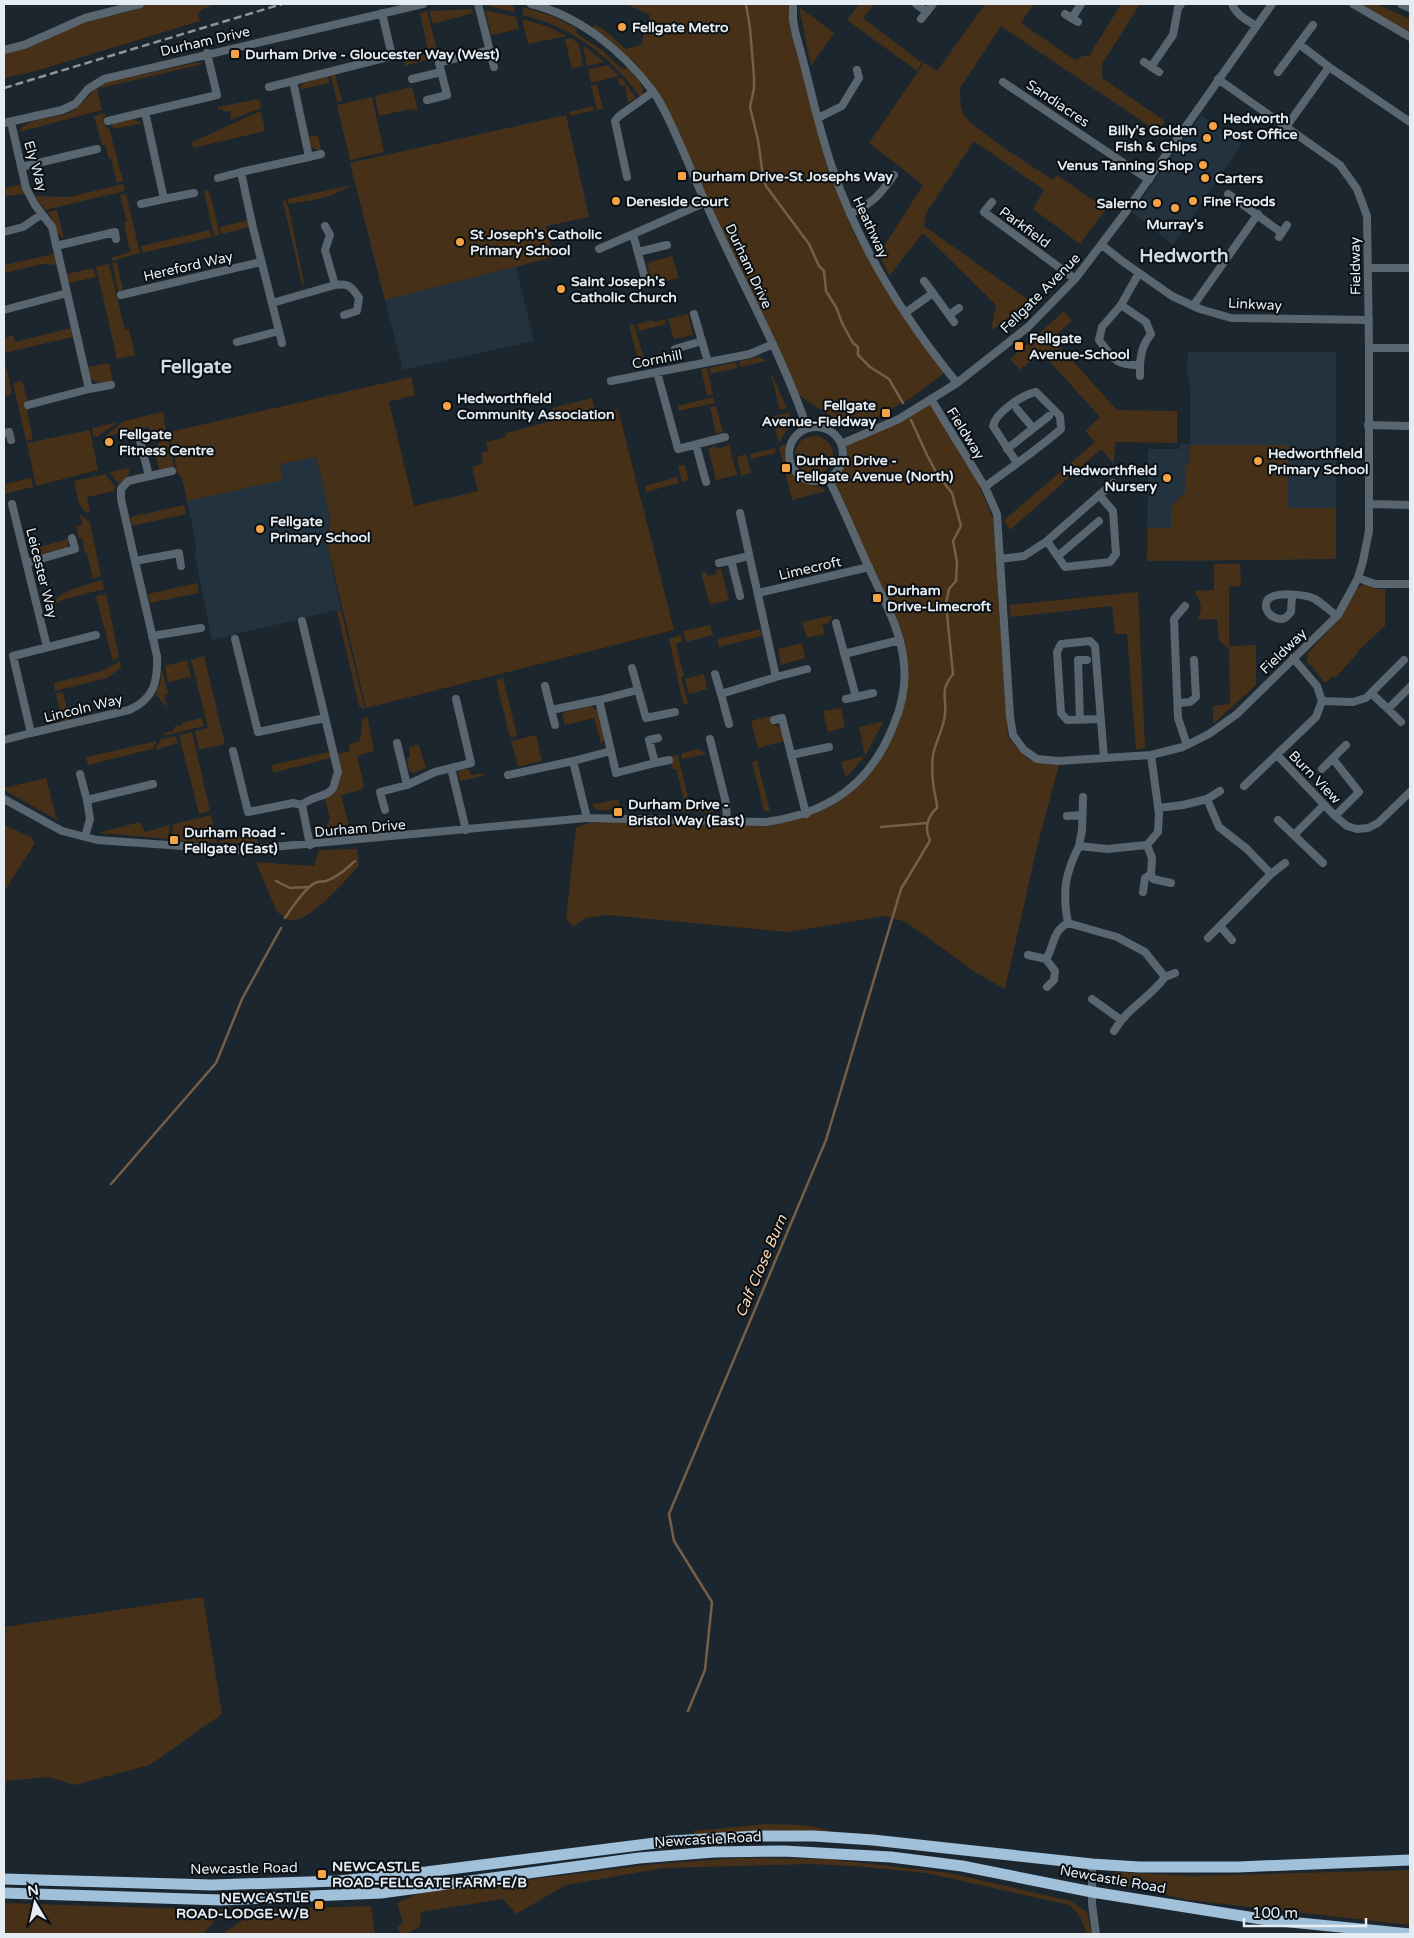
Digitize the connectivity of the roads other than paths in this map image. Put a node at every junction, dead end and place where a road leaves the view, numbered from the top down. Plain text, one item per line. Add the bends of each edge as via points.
1 (140, 4) edge
2 (423, 4) edge
3 (478, 4) edge
4 (531, 4) edge
5 (793, 4) edge
6 (916, 4) edge
7 (933, 4) edge
8 (1081, 4) edge
9 (1181, 4) edge
10 (1232, 4) edge
11 (1272, 4) edge
12 (1353, 4) edge
13 (1401, 4) edge
14 (1410, 8) edge
15 (927, 12) junction
16 (382, 13) junction
17 (1072, 18) dead end
18 (921, 19) dead end
19 (1313, 25) dead end
20 (1256, 26) junction
21 (1410, 37) edge
22 (1299, 44) junction
23 (4, 50) edge
24 (490, 50) junction
25 (207, 54) junction
26 (1329, 66) junction
27 (494, 67) dead end
28 (857, 70) dead end
29 (441, 72) junction
30 (1159, 72) dead end
31 (1278, 72) dead end
32 (412, 79) dead end
33 (1218, 79) junction
34 (292, 81) junction
35 (1002, 82) dead end
36 (269, 87) dead end
37 (653, 92) junction
38 (427, 100) dead end
39 (145, 112) junction
40 (818, 118) junction
41 (108, 121) dead end
42 (1410, 122) edge
43 (7, 123) edge
44 (1286, 127) junction
45 (96, 149) dead end
46 (321, 154) dead end
47 (309, 157) junction
48 (21, 167) junction
49 (241, 172) junction
50 (894, 175) dead end
51 (627, 177) dead end
52 (218, 178) dead end
53 (1149, 180) junction
54 (194, 192) dead end
55 (1228, 194) dead end
56 (164, 199) junction
57 (706, 202) junction
58 (992, 202) dead end
59 (141, 204) dead end
60 (42, 214) junction
61 (850, 214) junction
62 (1258, 214) junction
63 (1288, 225) dead end
64 (324, 226) dead end
65 (4, 232) edge
66 (634, 234) junction
67 (116, 239) dead end
68 (1102, 244) junction
69 (667, 245) dead end
70 (56, 246) junction
71 (599, 249) dead end
72 (638, 252) junction
73 (261, 262) junction
74 (1368, 268) junction
75 (1410, 268) edge
76 (1139, 273) junction
77 (644, 275) dead end
78 (1075, 279) junction
79 (924, 281) dead end
80 (335, 285) junction
81 (933, 293) junction
82 (67, 294) junction
83 (121, 294) dead end
84 (272, 303) junction
85 (1121, 305) junction
86 (1193, 306) junction
87 (958, 308) dead end
88 (4, 310) edge
89 (905, 313) junction
90 (694, 314) dead end
91 (344, 315) dead end
92 (949, 315) junction
93 (1368, 320) junction
94 (954, 322) dead end
95 (279, 331) junction
96 (702, 341) junction
97 (237, 342) dead end
98 (282, 343) dead end
99 (773, 344) junction
100 (1369, 348) junction
101 (1410, 348) edge
102 (675, 349) dead end
103 (708, 362) junction
104 (1140, 365) junction
105 (657, 372) junction
106 (1140, 376) dead end
107 (610, 381) dead end
108 (957, 383) junction
109 (111, 385) dead end
110 (89, 389) junction
111 (931, 399) junction
112 (28, 405) dead end
113 (1017, 409) dead end
114 (1049, 416) dead end
115 (1368, 426) junction
116 (1410, 426) edge
117 (807, 428) junction
118 (1033, 428) junction
119 (4, 433) edge
120 (139, 437) dead end
121 (726, 437) dead end
122 (11, 440) dead end
123 (841, 444) junction
124 (696, 445) junction
125 (1007, 449) junction
126 (1017, 463) junction
127 (172, 471) dead end
128 (149, 476) junction
129 (828, 478) junction
130 (706, 482) dead end
131 (1113, 483) dead end
132 (985, 487) junction
133 (1099, 495) junction
134 (12, 504) dead end
135 (1369, 504) junction
136 (1410, 504) edge
137 (740, 513) dead end
138 (1099, 521) dead end
139 (72, 538) dead end
140 (1047, 541) junction
141 (749, 556) junction
142 (1058, 556) junction
143 (1000, 559) junction
144 (731, 560) junction
145 (134, 562) junction
146 (26, 563) junction
147 (719, 563) dead end
148 (181, 566) dead end
149 (869, 567) junction
150 (1358, 578) junction
151 (1410, 584) edge
152 (758, 593) junction
153 (1292, 595) dead end
154 (740, 596) dead end
155 (1185, 606) dead end
156 (1337, 616) junction
157 (302, 621) dead end
158 (836, 623) dead end
159 (201, 628) dead end
160 (96, 635) dead end
161 (152, 636) junction
162 (235, 639) dead end
163 (900, 640) junction
164 (47, 647) junction
165 (844, 654) junction
166 (1293, 658) junction
167 (1087, 660) dead end
168 (1194, 660) dead end
169 (1404, 660) dead end
170 (632, 668) dead end
171 (807, 669) dead end
172 (715, 674) dead end
173 (776, 676) junction
174 (545, 686) dead end
175 (1410, 687) edge
176 (638, 690) junction
177 (873, 693) dead end
178 (1371, 693) junction
179 (721, 694) junction
180 (856, 696) junction
181 (456, 699) dead end
182 (846, 699) dead end
183 (599, 700) junction
184 (1322, 701) junction
185 (1178, 704) junction
186 (1388, 709) junction
187 (551, 710) junction
188 (675, 712) dead end
189 (325, 718) junction
190 (1101, 719) junction
191 (774, 720) dead end
192 (1080, 720) junction
193 (1401, 722) dead end
194 (729, 724) dead end
195 (555, 725) dead end
196 (31, 734) junction
197 (658, 738) dead end
198 (710, 739) dead end
199 (4, 740) edge
200 (397, 743) dead end
201 (1187, 745) junction
202 (1346, 745) dead end
203 (829, 747) dead end
204 (233, 751) dead end
205 (611, 751) junction
206 (1151, 754) junction
207 (791, 755) junction
208 (1277, 756) junction
209 (1104, 758) junction
210 (1333, 759) junction
211 (669, 760) dead end
212 (573, 761) junction
213 (655, 763) junction
214 (451, 768) junction
215 (1322, 769) dead end
216 (80, 774) dead end
217 (508, 775) dead end
218 (153, 784) dead end
219 (407, 785) junction
220 (1244, 786) dead end
221 (1220, 791) dead end
222 (1410, 792) edge
223 (1083, 797) dead end
224 (4, 799) edge
225 (1207, 799) junction
226 (87, 800) junction
227 (1324, 804) junction
228 (302, 805) junction
229 (1158, 808) junction
230 (385, 810) dead end
231 (806, 814) junction
232 (1082, 815) junction
233 (1067, 816) dead end
234 (1335, 816) junction
235 (586, 818) junction
236 (727, 820) junction
237 (1278, 820) dead end
238 (466, 830) junction
239 (1294, 835) junction
240 (85, 837) junction
241 (310, 845) junction
242 (1147, 845) junction
243 (1079, 846) junction
244 (1285, 863) dead end
245 (1323, 863) dead end
246 (1151, 874) junction
247 (1271, 874) junction
248 (1171, 884) dead end
249 (1143, 892) dead end
250 (1068, 922) junction
251 (1221, 927) junction
252 (1208, 938) dead end
253 (1232, 940) dead end
254 (1028, 955) dead end
255 (1046, 959) junction
256 (1175, 973) dead end
257 (1165, 977) junction
258 (1047, 987) dead end
259 (1092, 1000) dead end
260 (1121, 1020) junction
261 (1114, 1032) dead end
262 (1410, 1860) edge
263 (1092, 1864) junction
264 (4, 1879) edge
265 (1092, 1892) junction
266 (4, 1893) edge
267 (1096, 1934) edge
268 (1410, 1934) edge

1 - 23 street via 85,18 24,45
2 - 16 street, Durham Drive
3 - 24 street
4 - 37 street, Durham Drive via 591,31 624,57
5 - 40 street, Heathway via 796,36
6 - 15 street
7 - 15 street
8 - 17 street
9 - 30 street via 1173,35 1148,64
10 - 20 street via 1234,10
11 - 20 street, Fellgate Avenue
12 - 21 street
13 - 14 street
15 - 18 street
16 - 25 street, Durham Drive
16 - 34 street via 392,56
19 - 22 street
20 - 33 street, Fellgate Avenue
22 - 26 street
22 - 31 street
24 - 27 street
24 - 29 street via 438,63
25 - 39 street via 217,95
25 - 43 street, Durham Drive via 104,79 88,89 75,104 62,110
26 - 42 street
26 - 44 street
28 - 40 street via 859,78 842,106
29 - 32 street
29 - 38 street via 447,95
33 - 44 street, Fieldway
33 - 53 street, Fellgate Avenue
34 - 36 street
34 - 47 street
35 - 53 street, Sandiacres
37 - 51 street via 616,121
37 - 57 street, Durham Drive
39 - 41 street
39 - 56 street
40 - 61 street, Heathway via 832,169
43 - 48 street, Ely Way
44 - 74 street, Fieldway via 1340,165 1357,189 1367,216
45 - 48 street
46 - 47 street
47 - 49 street
48 - 60 street, Ely Way via 26,188
49 - 52 street
49 - 73 street
50 - 61 street via 869,205
53 - 68 street, Fellgate Avenue
54 - 56 street
55 - 62 street
56 - 59 street
57 - 66 street
57 - 99 street, Durham Drive
58 - 78 street, Parkfield via 981,210
60 - 65 street via 24,227
60 - 70 street, Ely Way via 52,227
61 - 89 street, Heathway via 878,271
62 - 63 street via 1281,235
62 - 86 street
64 - 80 street via 330,235 325,250
66 - 71 street
66 - 72 street
67 - 70 street via 115,232
68 - 76 street, Linkway
68 - 78 street, Fellgate Avenue
69 - 72 street
70 - 82 street, Ely Way
72 - 77 street
73 - 83 street, Hereford Way
73 - 84 street
74 - 75 street
74 - 93 street, Fieldway
76 - 85 street
76 - 86 street, Linkway
78 - 108 street, Fellgate Avenue via 1028,327
79 - 81 street
80 - 84 street
80 - 91 street via 351,286 359,298 357,311
81 - 89 street
81 - 92 street
82 - 88 street
82 - 110 street, Ely Way
84 - 95 street
85 - 104 street via 1146,322 1151,334 1142,347
85 - 104 street via 1102,327 1099,340 1118,363
86 - 93 street, Linkway via 1231,318
87 - 92 street
89 - 108 street, Heathway
90 - 96 street
92 - 94 street
93 - 100 street, Fieldway
95 - 97 street
95 - 98 street
96 - 102 street, Cornhill
96 - 103 street
99 - 103 street, Cornhill via 750,354
99 - 117 street, Durham Drive
100 - 101 street
100 - 115 street, Fieldway
103 - 105 street, Cornhill
104 - 106 street
105 - 107 street, Cornhill
105 - 124 street via 678,449
108 - 111 street, Fellgate Avenue
109 - 110 street
110 - 112 street
111 - 123 street, Fellgate Avenue via 899,419
111 - 132 street, Fieldway
113 - 118 street
114 - 118 street
115 - 116 street
115 - 135 street, Fieldway
117 - 123 street via 827,429
117 - 129 street via 791,444 792,466 810,480
118 - 125 street
119 - 122 street via 9,432
120 - 128 street
121 - 124 street
123 - 129 street via 840,465
124 - 130 street
125 - 126 street
125 - 126 street via 993,426 995,418 1025,395 1036,392 1060,416 1061,429
126 - 132 street
127 - 128 street
128 - 145 street, Lincoln Way via 128,481 121,489
129 - 149 street, Durham Drive
131 - 133 street
132 - 143 street, Fieldway via 997,514
133 - 140 street
133 - 142 street via 1113,511 1116,554 1110,562 1065,566
134 - 146 street, Leicester Way
135 - 136 street
135 - 150 street, Fieldway via 1369,531
137 - 141 street
138 - 142 street
139 - 146 street via 75,549
140 - 142 street
140 - 143 street via 1024,556
141 - 144 street
141 - 152 street
143 - 209 street, Fieldway via 1013,735 1024,750 1037,759
144 - 147 street
144 - 154 street
145 - 148 street via 179,553
145 - 161 street, Lincoln Way
146 - 164 street, Leicester Way
149 - 152 street, Limecroft
149 - 163 street, Durham Drive
150 - 151 street via 1375,584
150 - 156 street, Fieldway
152 - 173 street
153 - 156 street via 1314,598
155 - 185 street via 1174,619
156 - 166 street, Fieldway
157 - 189 street
158 - 165 street
159 - 161 street
160 - 164 street, Lincoln Way
161 - 196 street, Lincoln Way via 158,671 152,693 143,704
162 - 189 street via 258,732
163 - 165 street
163 - 231 street, Durham Drive via 904,683 900,708 887,742 862,778 828,803
164 - 196 street, Lincoln Way via 13,656
165 - 180 street
166 - 184 street via 1317,686
166 - 201 street, Fieldway via 1237,714
167 - 192 street via 1078,660
168 - 185 street via 1196,696 1190,702
169 - 178 street
170 - 176 street
171 - 173 street
172 - 179 street
173 - 179 street
174 - 187 street
175 - 186 street
176 - 183 street
176 - 188 street via 646,718
177 - 180 street
178 - 184 street via 1353,702
178 - 186 street
179 - 194 street
180 - 182 street
181 - 214 street via 471,763
183 - 187 street
183 - 205 street
184 - 208 street, Burn View via 1316,717
185 - 201 street via 1179,726
186 - 193 street
187 - 195 street
189 - 228 street via 338,772 332,789
190 - 192 street
190 - 192 street via 1095,646 1090,641 1061,644 1057,652 1061,713 1067,720
190 - 209 street
191 - 207 street via 782,718
196 - 199 street
197 - 213 street via 649,740
198 - 236 street via 726,803
200 - 219 street
201 - 206 street, Fieldway
202 - 210 street, Burn View
203 - 207 street
204 - 228 street via 248,812 293,803
205 - 212 street
205 - 213 street via 616,773
206 - 209 street, Fieldway
206 - 229 street
207 - 231 street
208 - 220 street, Burn View
208 - 227 street, Burn View
210 - 215 street, Burn View
210 - 234 street, Burn View via 1359,792
211 - 213 street
212 - 217 street via 530,774
212 - 235 street
214 - 219 street
214 - 238 street
216 - 226 street
218 - 226 street
219 - 230 street via 380,792
221 - 225 street
222 - 234 street, Burn View via 1378,824 1368,828 1347,826
223 - 232 street
224 - 240 street, Durham Drive via 62,831
225 - 229 street via 1183,806
225 - 247 street via 1219,827
226 - 240 street via 90,819
227 - 234 street, Burn View
227 - 239 street
228 - 241 street
229 - 242 street via 1158,832
231 - 236 street, Durham Drive via 766,822
232 - 233 street
232 - 243 street
235 - 236 street, Durham Drive
235 - 238 street, Durham Drive
237 - 239 street
238 - 241 street, Durham Drive
239 - 245 street
240 - 241 street, Durham Drive via 240,850
242 - 243 street via 1107,849
242 - 246 street via 1152,858
243 - 250 street via 1065,880 1064,904
244 - 247 street
246 - 248 street via 1153,879
246 - 249 street via 1145,878
247 - 251 street
250 - 255 street via 1053,938
250 - 257 street via 1117,937 1145,952
251 - 252 street
251 - 253 street
254 - 255 street
255 - 258 street via 1055,971 1054,980
256 - 257 street
257 - 260 street
259 - 260 street
260 - 261 street
262 - 263 highway, Newcastle Road via 1238,1867
263 - 264 highway, Newcastle Road via 873,1840 757,1836 671,1841 329,1881 212,1885
263 - 265 street
265 - 266 highway, Newcastle Road via 962,1866 891,1857 784,1851 639,1858 350,1895 221,1900
265 - 267 street
265 - 268 highway, Newcastle Road via 1261,1919

